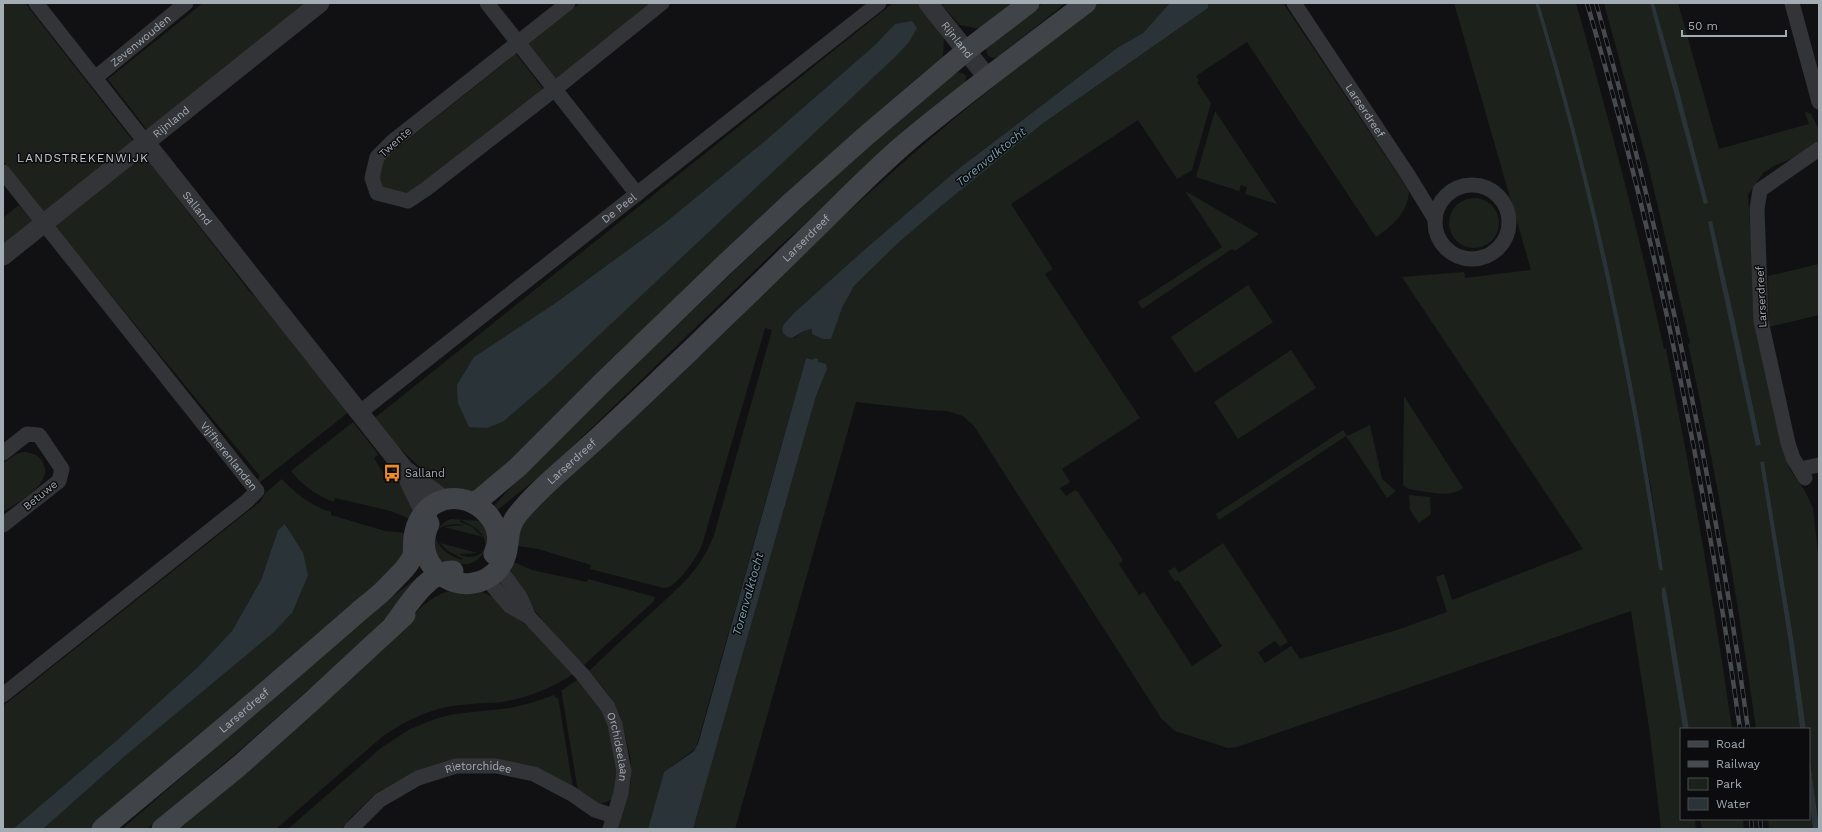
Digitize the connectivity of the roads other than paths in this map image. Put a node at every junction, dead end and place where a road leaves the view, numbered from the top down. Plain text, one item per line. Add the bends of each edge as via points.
1 (36, 3) edge
2 (186, 3) edge
3 (320, 3) edge
4 (487, 3) edge
5 (568, 3) edge
6 (662, 3) edge
7 (880, 3) edge
8 (928, 3) edge
9 (1029, 3) edge
10 (1086, 3) edge
11 (1294, 3) edge
12 (1792, 3) edge
13 (518, 42) junction
14 (966, 51) junction
15 (987, 77) junction
16 (95, 78) junction
17 (556, 89) junction
18 (1819, 102) edge
19 (146, 143) junction
20 (1819, 149) edge
21 (3, 172) edge
22 (637, 194) junction
23 (1435, 219) junction
24 (44, 223) junction
25 (3, 256) edge
26 (359, 413) junction
27 (3, 453) edge
28 (1819, 465) edge
29 (404, 469) junction
30 (444, 500) junction
31 (479, 506) junction
32 (426, 519) junction
33 (3, 525) edge
34 (501, 531) junction
35 (419, 550) junction
36 (492, 568) junction
37 (445, 577) junction
38 (3, 693) edge
39 (612, 823) edge
40 (356, 827) edge
41 (102, 829) edge
42 (162, 829) edge

1 - 16 street, Salland
2 - 16 street, Zevenwouden
3 - 19 street, Rijnland
4 - 13 street
5 - 13 street, Twente
6 - 17 street, Twente
7 - 22 street, De Peel
8 - 14 street, Rijnland
9 - 14 main road
10 - 15 main road, Larserdreef
11 - 23 street, Larserdreef
12 - 18 street
13 - 17 street
13 - 17 street, Twente via 392,142 377,157 372,178 377,193 408,201
14 - 15 street, Rijnland
14 - 31 main road via 868,134 744,247 518,467 504,488
15 - 34 main road, Larserdreef via 901,147 748,296 541,489
16 - 19 street, Salland
17 - 22 street
19 - 24 street, Rijnland
19 - 26 street, Salland
20 - 28 street, Larserdreef via 1760,190 1757,209 1761,321 1788,443 1793,458 1803,474
21 - 24 street
22 - 26 street, De Peel
23 - 23 street, Larserdreef via 1440,241 1447,250 1468,259 1484,257 1499,248 1506,238 1509,226 1508,213 1503,201 1494,192 1482,186 1469,185 1457,188 1438,206
24 - 25 street, Rijnland
24 - 38 street, Vijfherenlanden via 257,491
26 - 29 street, Salland
27 - 33 street, Betuwe via 27,434 39,436 62,469 59,480
29 - 30 street, Salland
29 - 32 street, Salland
30 - 31 main road via 459,498
30 - 32 main road via 436,503
31 - 32 main road via 472,513 460,509 446,511
31 - 34 main road
32 - 35 main road via 424,537
34 - 36 main road via 508,541 506,556
35 - 37 main road
35 - 41 main road, Larserdreef via 420,564 414,570 384,590
36 - 37 main road via 487,565 473,573 465,574 452,571
36 - 39 street, Orchideelaan via 510,606 529,617 582,674 608,707 615,724 624,772
37 - 42 main road via 417,594 394,624 313,700
39 - 40 street, Rietorchidee via 572,794 534,774 496,766 456,766 418,778 380,800

